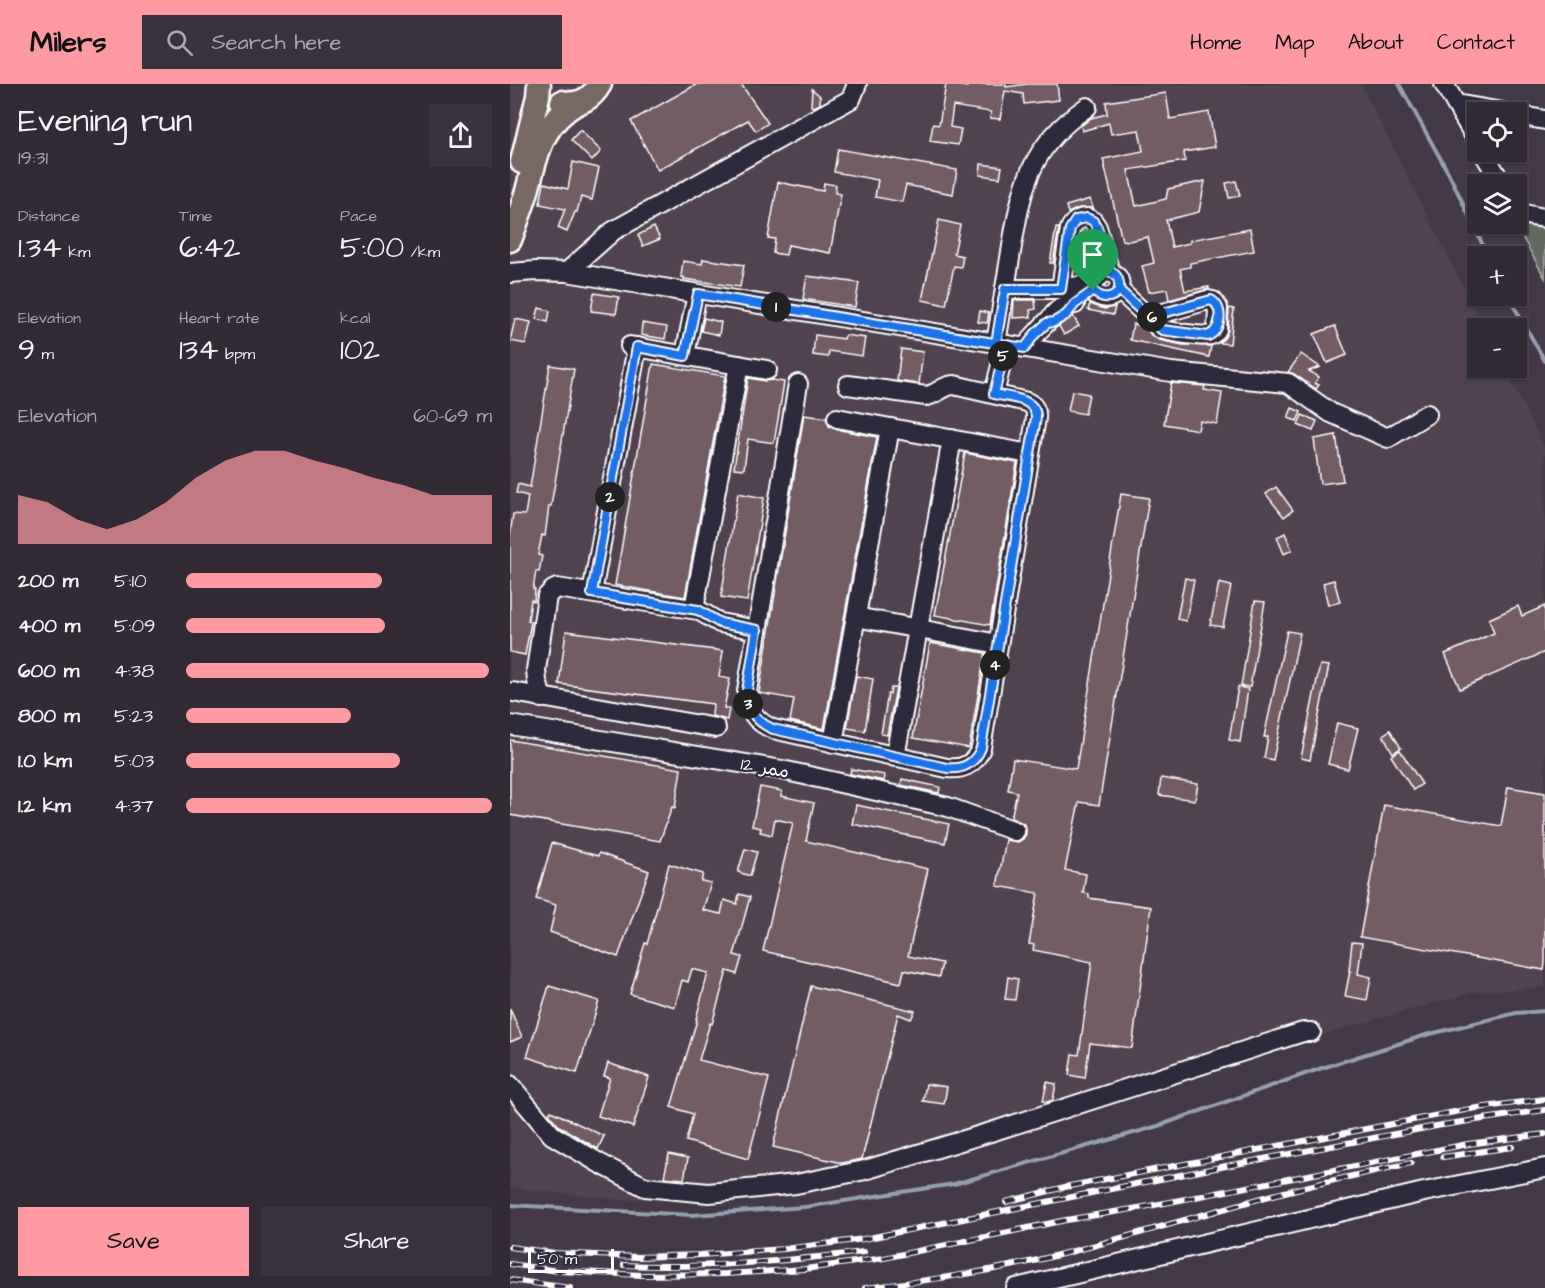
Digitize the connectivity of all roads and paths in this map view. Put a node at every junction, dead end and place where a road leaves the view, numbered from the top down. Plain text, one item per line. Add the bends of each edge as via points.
1 (540, 84) edge
2 (857, 84) edge
3 (1444, 84) edge
4 (596, 91) edge
5 (1456, 104) junction
6 (1087, 106) dead end
7 (1467, 106) edge
8 (1527, 117) edge
9 (1545, 120) edge
10 (1467, 123) edge
11 (1527, 214) edge
12 (510, 218) edge
13 (1545, 218) edge
14 (510, 240) edge
15 (567, 272) junction
16 (1110, 272) junction
17 (510, 273) edge
18 (1093, 288) junction
19 (1005, 289) junction
20 (1061, 289) junction
21 (1119, 290) junction
22 (698, 294) junction
23 (1156, 319) dead end
24 (1001, 344) junction
25 (1025, 348) junction
26 (685, 356) junction
27 (739, 365) junction
28 (767, 370) dead end
29 (798, 384) dead end
30 (848, 385) dead end
31 (994, 394) junction
32 (1427, 414) dead end
33 (837, 418) dead end
34 (890, 428) junction
35 (952, 440) junction
36 (1030, 454) junction
37 (592, 593) junction
38 (694, 609) junction
39 (856, 617) junction
40 (918, 629) junction
41 (757, 630) junction
42 (998, 644) junction
43 (513, 692) dead end
44 (542, 698) junction
45 (510, 725) edge
46 (716, 728) dead end
47 (833, 743) junction
48 (894, 757) junction
49 (1015, 831) dead end
50 (1311, 1032) dead end
51 (510, 1085) edge
52 (1545, 1168) edge
53 (1016, 1288) edge

1 - 4 main road via 557,101 567,104
1 - 12 main road
2 - 15 street via 851,99 614,231
3 - 5 street
4 - 14 main road via 564,111 545,135
5 - 7 street
5 - 10 street
6 - 19 street via 1055,134 1031,169 1018,209
8 - 9 street
11 - 13 street
15 - 17 street
15 - 22 street
16 - 18 street via 1095,279
16 - 20 street via 1096,224 1087,218 1080,219 1070,229
16 - 21 street via 1118,278
18 - 20 street
18 - 21 street via 1101,297
18 - 25 street via 1066,315 1047,323
19 - 20 street
19 - 24 street
21 - 23 street
22 - 24 street
22 - 26 street
24 - 25 street
24 - 31 street
25 - 32 street via 1171,372 1288,383 1331,413 1388,438
26 - 27 street
26 - 37 street via 633,346
27 - 28 street
27 - 38 street
29 - 41 street
30 - 31 street via 926,396 954,385
31 - 36 street via 1034,407
33 - 34 street
34 - 35 street
34 - 39 street
35 - 36 street
35 - 40 street
36 - 42 street
37 - 38 street
37 - 44 street via 557,588 548,596 536,674
38 - 41 street via 720,623
39 - 40 street
39 - 47 street
40 - 42 street
40 - 48 street
41 - 47 street via 747,691 755,718 773,729
42 - 48 street via 981,748 975,759 966,767 954,769
43 - 44 street
44 - 46 street
45 - 49 street, ممر 12 via 782,770 948,807
47 - 48 street
50 - 51 street via 865,1170 796,1184 709,1193 645,1187 599,1163 552,1135
52 - 53 street via 1424,1192

